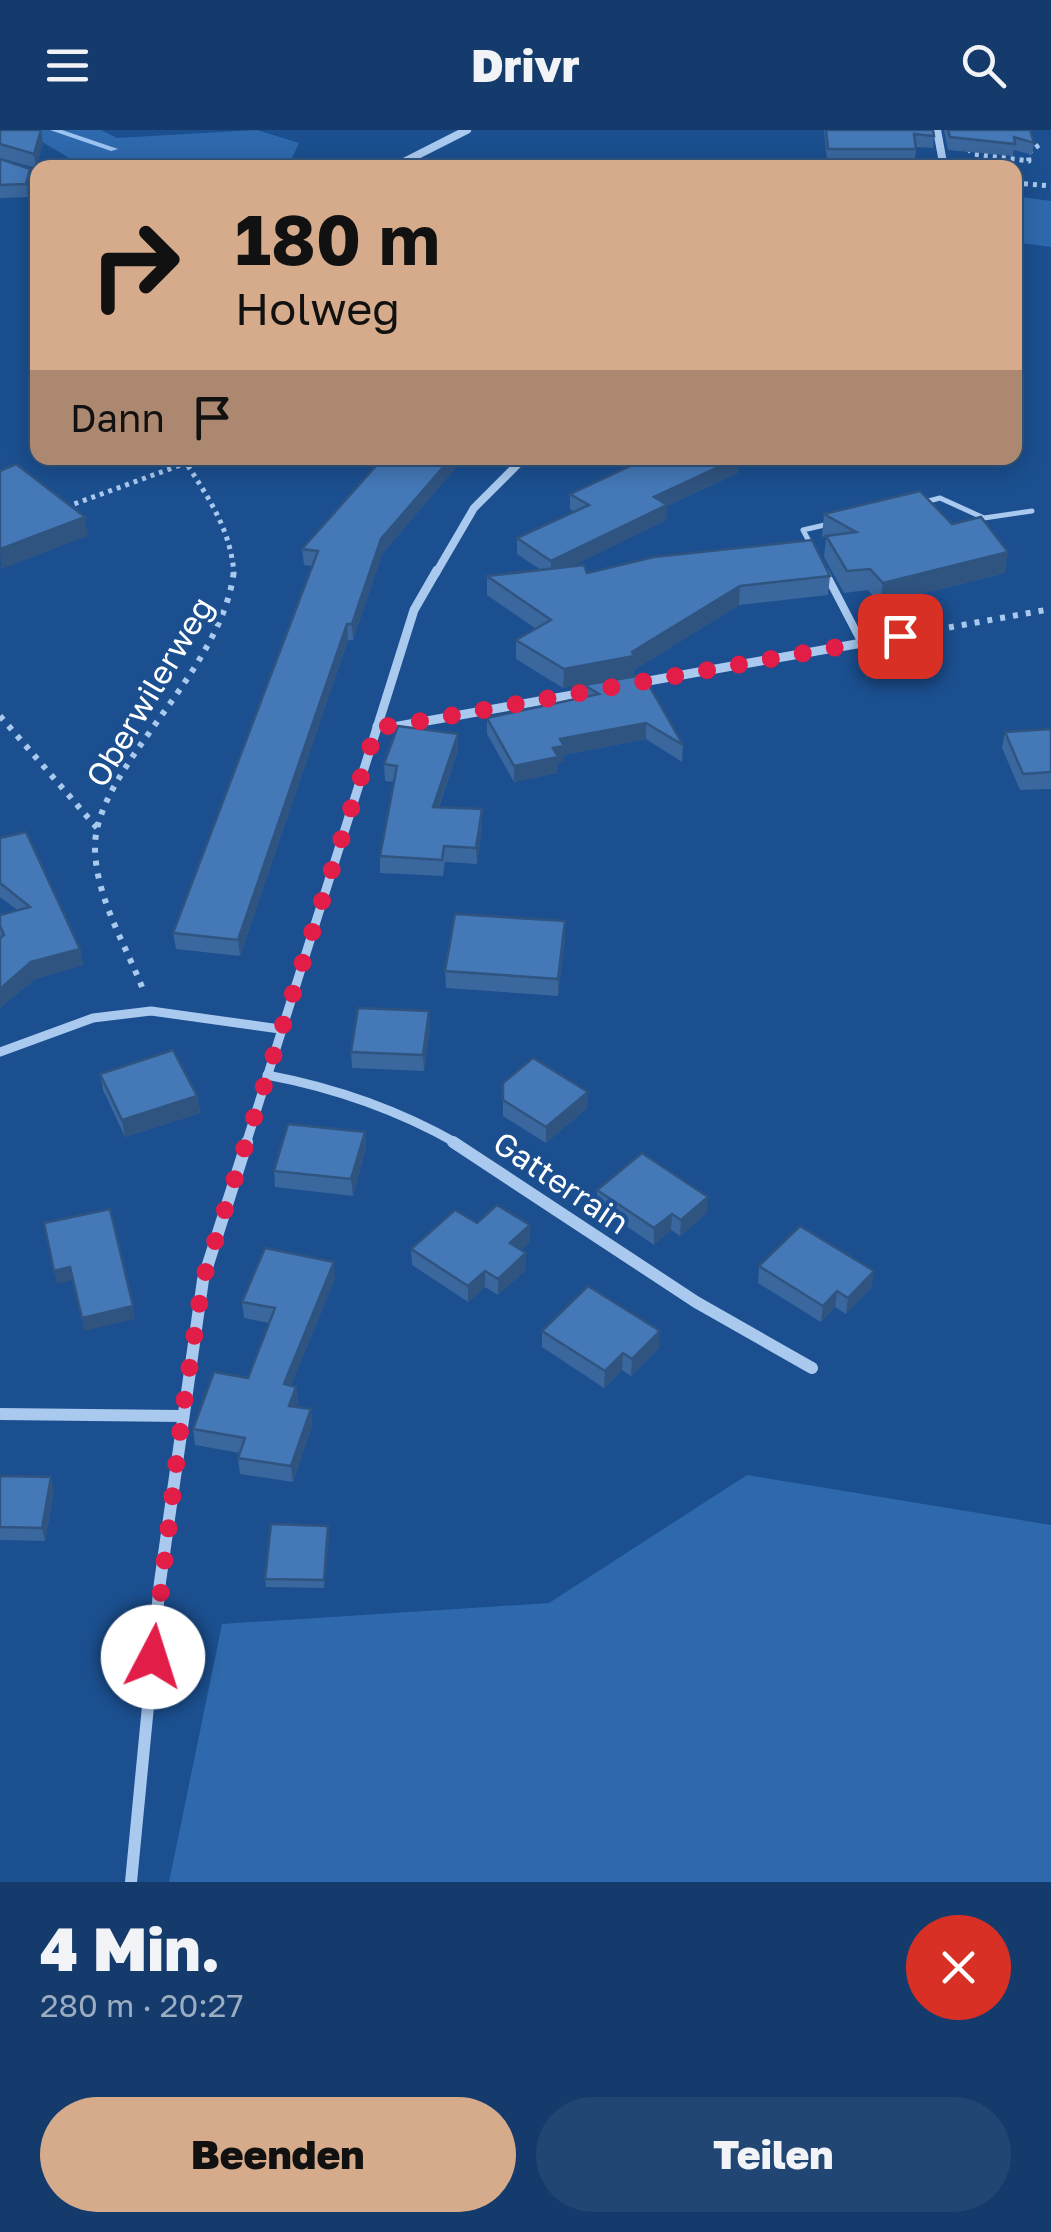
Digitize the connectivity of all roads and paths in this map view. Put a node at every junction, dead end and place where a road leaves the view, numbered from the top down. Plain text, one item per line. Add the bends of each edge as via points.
1 (467, 130) edge
2 (936, 130) edge
3 (1039, 146) dead end
4 (968, 150) edge
5 (408, 160) edge
6 (942, 160) edge
7 (1021, 160) edge
8 (1022, 160) edge
9 (0, 164) edge
10 (30, 173) edge
11 (1022, 184) edge
12 (1051, 186) edge
13 (172, 465) edge
14 (189, 465) edge
15 (517, 465) edge
16 (906, 506) edge
17 (1032, 511) dead end
18 (52, 513) edge
19 (838, 522) edge
20 (1051, 609) edge
21 (862, 643) junction
22 (628, 685) edge
23 (608, 688) edge
24 (0, 716) edge
25 (377, 726) junction
26 (98, 829) junction
27 (152, 1012) junction
28 (280, 1029) junction
29 (0, 1052) edge
30 (267, 1076) junction
31 (812, 1368) dead end
32 (0, 1414) edge
33 (182, 1416) junction
34 (131, 1882) edge

1 - 5 street
2 - 6 street
3 - 8 path via 1028,152 1029,161
4 - 7 path
9 - 10 street
11 - 12 path
13 - 18 path
14 - 26 path, Oberwilerweg via 232,544 232,601 117,786
15 - 25 street via 474,508 414,610
16 - 17 lane via 940,498 984,518
19 - 21 lane via 803,530
20 - 21 path
21 - 22 street
23 - 25 street
24 - 26 path
25 - 28 street
26 - 27 path, Oberwilerweg via 98,871
27 - 28 street
27 - 29 street via 93,1018
28 - 30 street
30 - 31 street, Gatterrain via 305,1080 435,1129 683,1294
30 - 33 street via 203,1280
32 - 33 street
33 - 34 street

